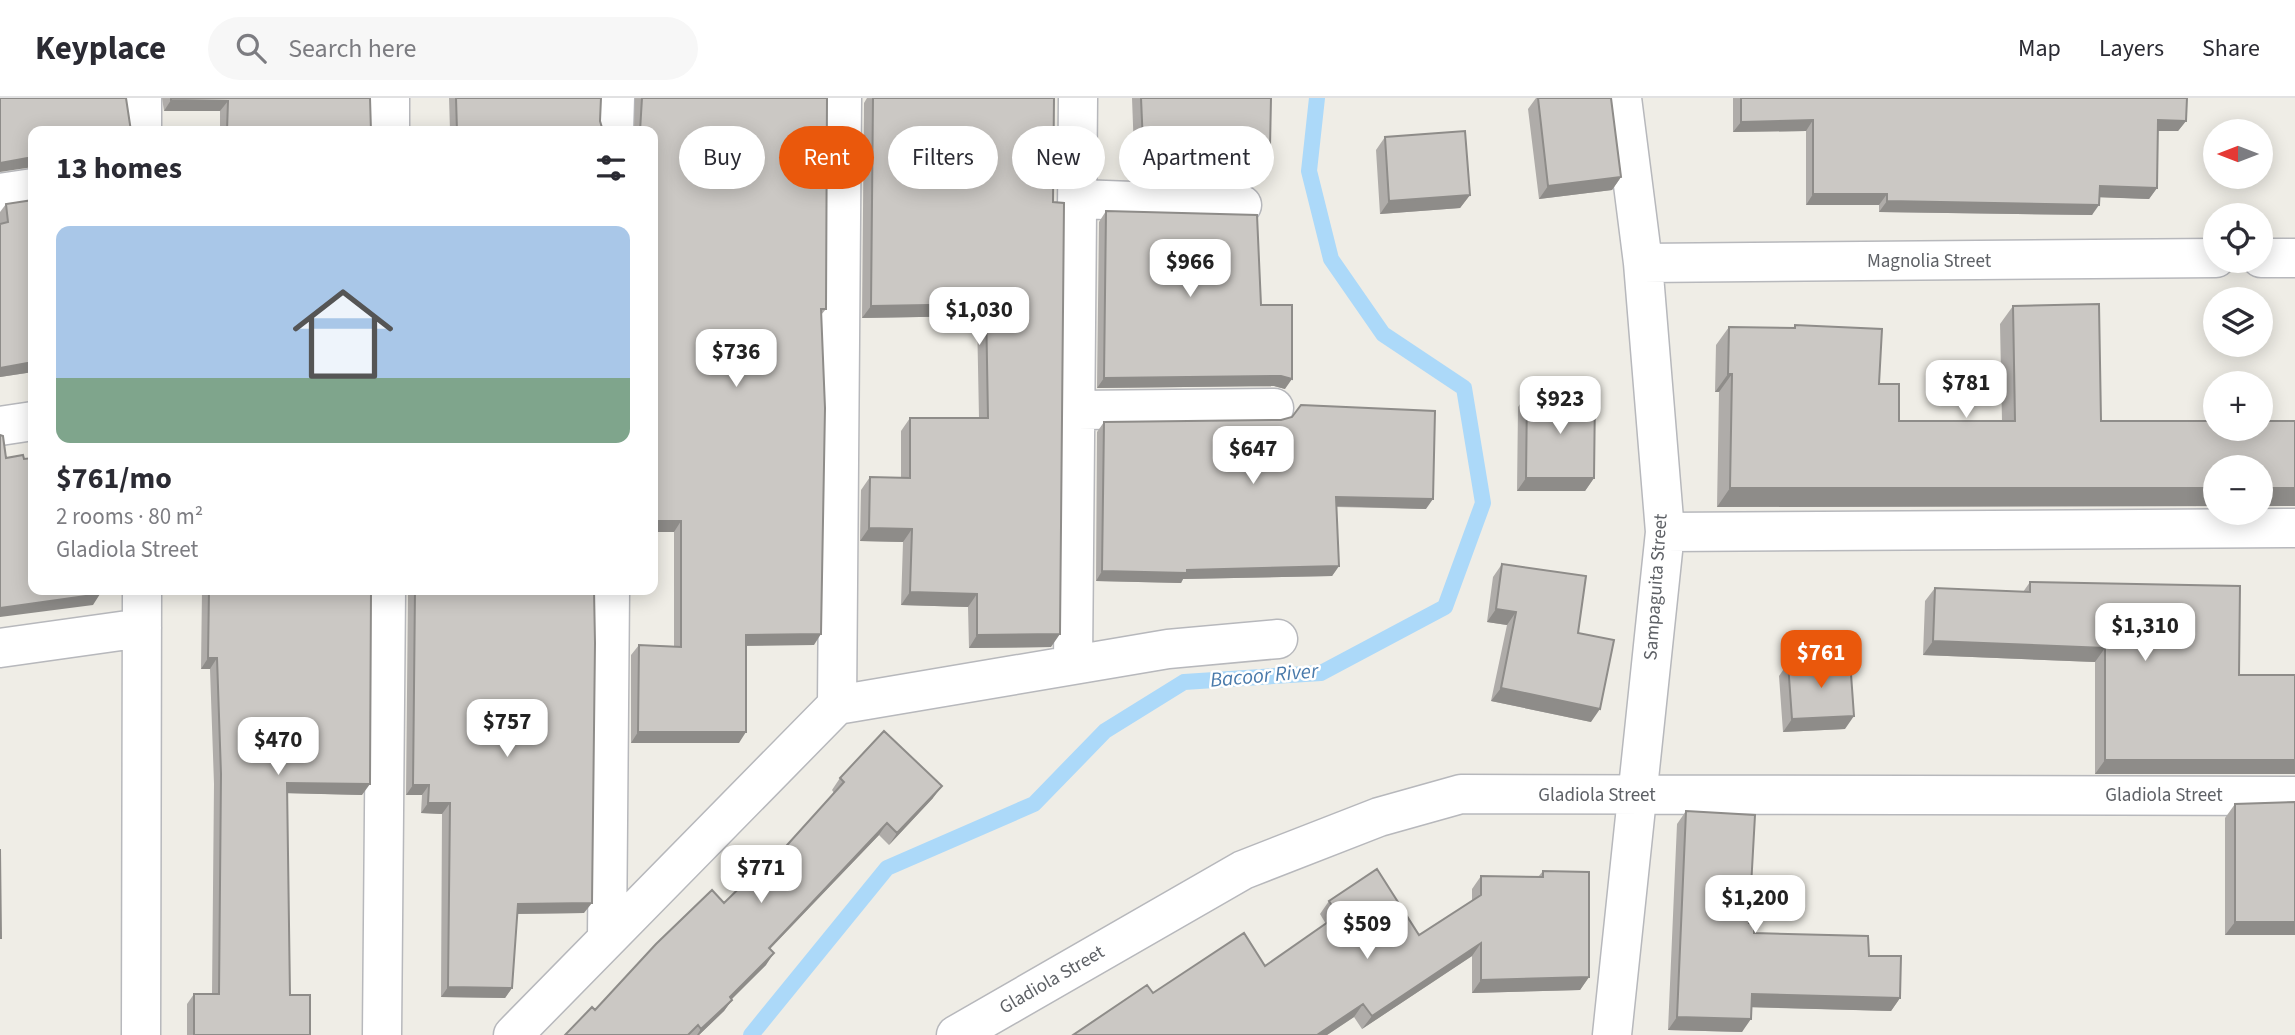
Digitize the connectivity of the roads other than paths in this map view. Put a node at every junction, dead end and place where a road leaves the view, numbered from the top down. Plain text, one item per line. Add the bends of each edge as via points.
1 (142, 98) edge
2 (390, 98) edge
3 (615, 98) edge
4 (842, 98) edge
5 (1078, 98) edge
6 (1622, 98) edge
7 (142, 126) edge
8 (390, 126) edge
9 (614, 126) edge
10 (28, 189) edge
11 (0, 193) edge
12 (1078, 200) junction
13 (1242, 205) dead end
14 (2203, 258) edge
15 (2273, 258) edge
16 (2295, 258) edge
17 (1643, 263) junction
18 (1274, 408) dead end
19 (1077, 410) junction
20 (28, 422) edge
21 (0, 426) edge
22 (2295, 528) edge
23 (1664, 532) junction
24 (142, 595) edge
25 (386, 595) edge
26 (610, 595) edge
27 (142, 628) junction
28 (1278, 639) dead end
29 (0, 648) edge
30 (1073, 664) junction
31 (837, 705) junction
32 (1638, 795) junction
33 (2295, 796) edge
34 (607, 939) junction
35 (141, 1035) edge
36 (382, 1035) edge
37 (513, 1035) edge
38 (956, 1035) edge
39 (1612, 1035) edge

1 - 7 street
2 - 8 street
3 - 9 street
4 - 31 street
5 - 12 street
6 - 17 street, Sampaguita Street
10 - 11 street
12 - 13 street
12 - 19 street
14 - 17 street, Magnolia Street
15 - 16 street
17 - 23 street, Sampaguita Street
18 - 19 street
19 - 30 street
20 - 21 street
22 - 23 street
23 - 32 street, Sampaguita Street
24 - 27 street
25 - 36 street
26 - 34 street
27 - 29 street
27 - 35 street
28 - 30 street
30 - 31 street
31 - 34 street
32 - 33 street, Gladiola Street
32 - 38 street, Gladiola Street via 1461,794 1379,817 1243,870
32 - 39 street, Sampaguita Street
34 - 37 street

